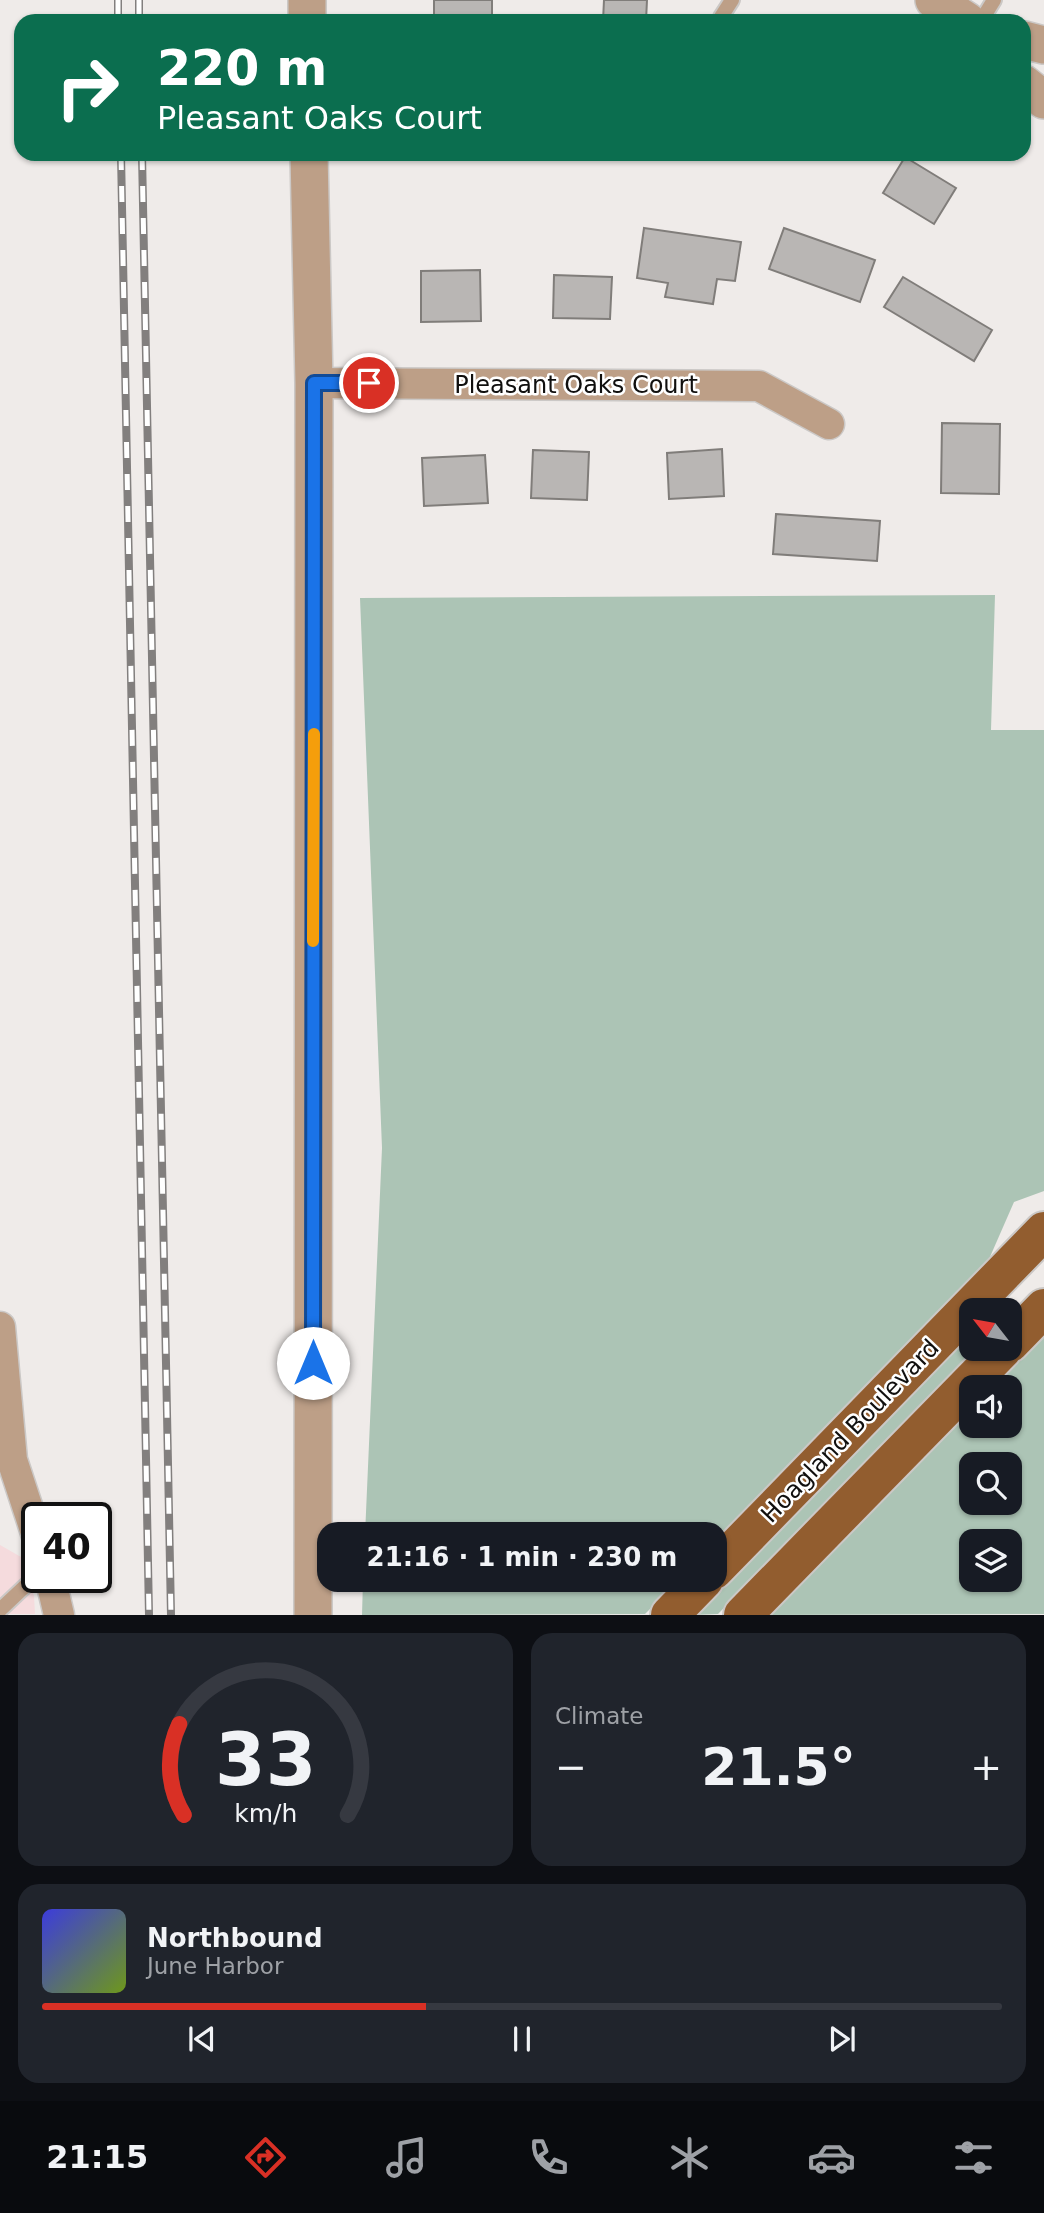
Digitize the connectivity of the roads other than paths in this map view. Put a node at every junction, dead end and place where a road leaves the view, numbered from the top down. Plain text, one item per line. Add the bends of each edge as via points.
1 (934, 0) edge
2 (956, 14) edge
3 (309, 161) edge
4 (314, 383) junction
5 (829, 424) dead end
6 (1044, 1231) edge
7 (1044, 1308) edge
8 (0, 1327) edge
9 (1022, 1331) edge
10 (990, 1362) edge
11 (26, 1502) edge
12 (727, 1557) edge
13 (21, 1590) edge
14 (692, 1592) edge
15 (54, 1593) edge
16 (0, 1610) edge
17 (59, 1615) edge
18 (313, 1615) edge
19 (670, 1615) edge
20 (743, 1615) edge

1 - 2 street
3 - 4 street
4 - 5 street, Pleasant Oaks Court via 759,386
4 - 18 street
6 - 12 main road, Hoagland Boulevard
7 - 9 main road
8 - 11 street via 12,1460
10 - 20 main road, Hoagland Boulevard
13 - 16 lane
14 - 19 main road
15 - 17 street

